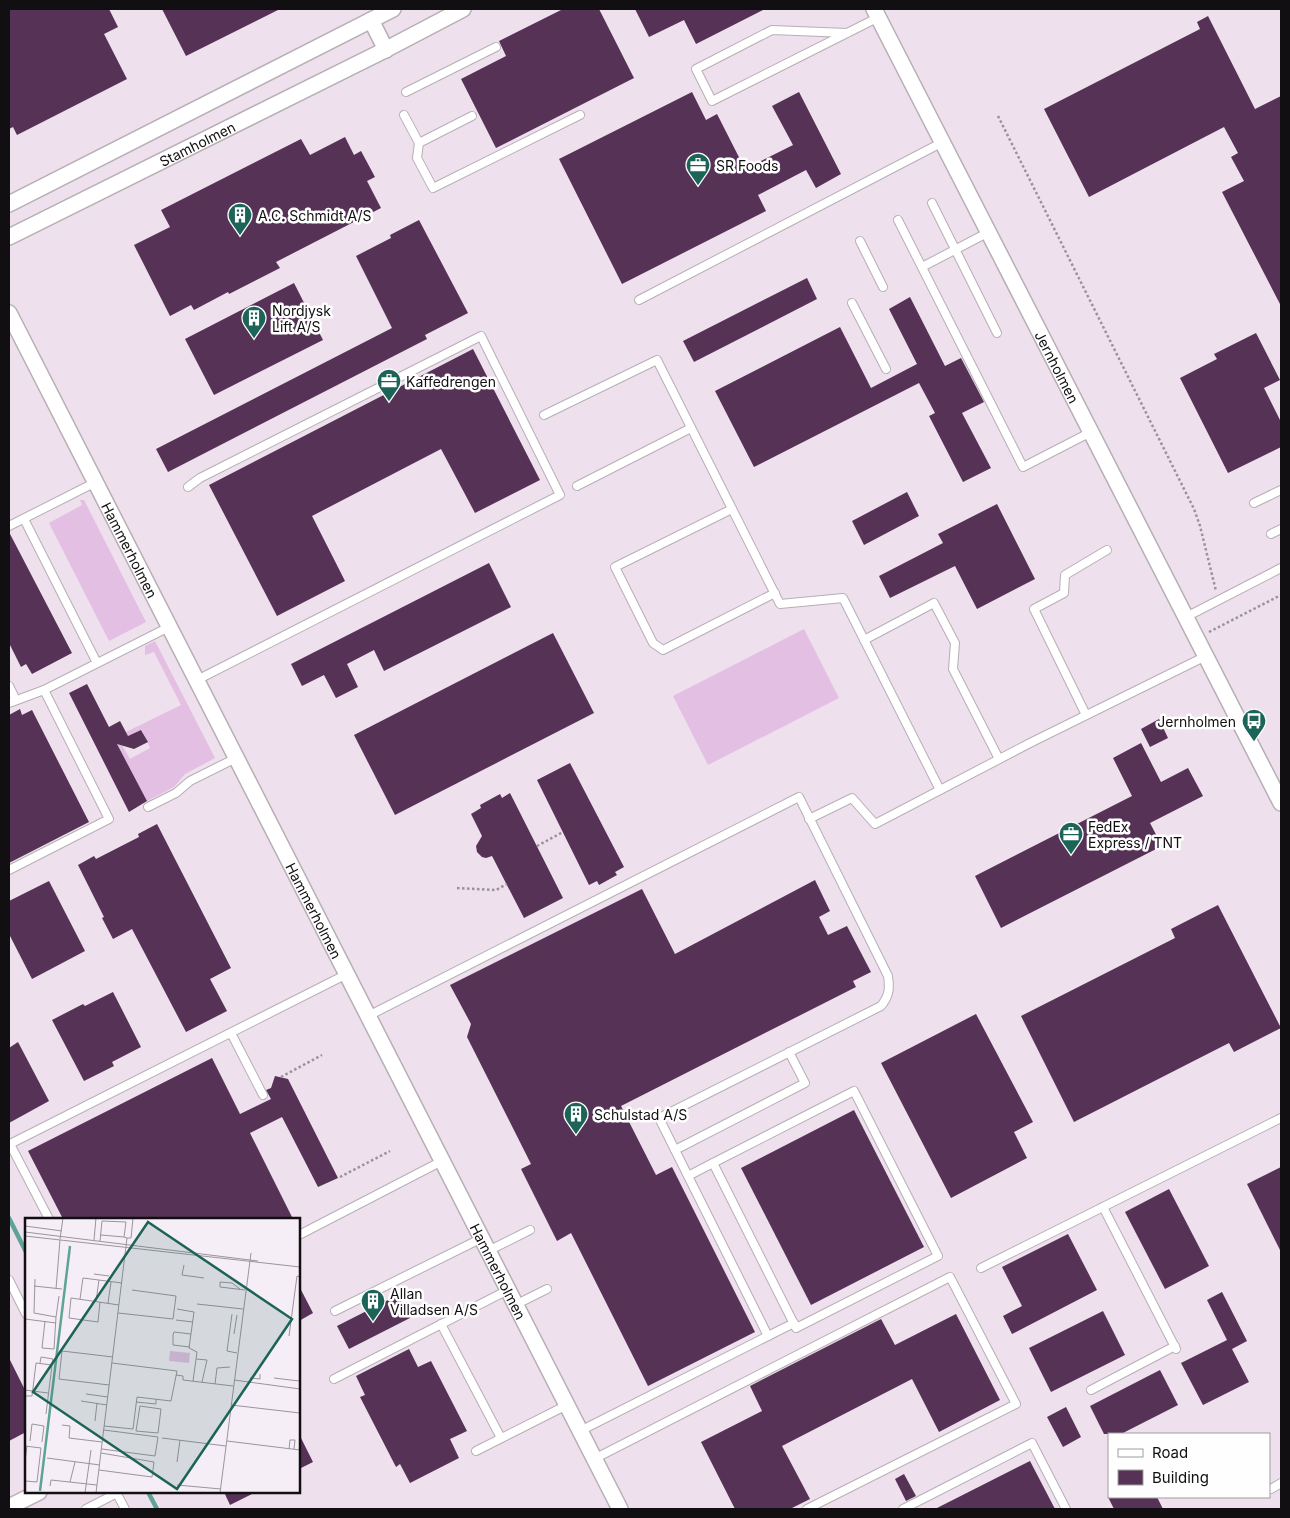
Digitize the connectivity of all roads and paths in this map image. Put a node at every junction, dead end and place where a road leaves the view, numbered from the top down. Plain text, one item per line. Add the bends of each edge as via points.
1 (394, 9) edge
2 (463, 9) edge
3 (876, 13) edge
4 (371, 20) junction
5 (847, 33) junction
6 (496, 47) dead end
7 (386, 50) junction
8 (406, 92) dead end
9 (404, 115) dead end
10 (580, 115) dead end
11 (472, 116) dead end
12 (998, 116) dead end
13 (943, 142) junction
14 (419, 143) junction
15 (932, 203) dead end
16 (9, 204) edge
17 (898, 220) dead end
18 (989, 232) junction
19 (9, 237) edge
20 (860, 241) dead end
21 (956, 250) junction
22 (922, 267) junction
23 (883, 287) dead end
24 (639, 300) dead end
25 (852, 303) dead end
26 (9, 313) edge
27 (997, 333) dead end
28 (886, 369) dead end
29 (544, 415) dead end
30 (691, 428) junction
31 (1091, 432) junction
32 (96, 482) junction
33 (578, 486) dead end
34 (188, 487) dead end
35 (1281, 490) edge
36 (1254, 503) dead end
37 (732, 509) junction
38 (24, 519) junction
39 (9, 526) edge
40 (1281, 529) edge
41 (1271, 534) dead end
42 (1107, 550) dead end
43 (1281, 568) edge
44 (775, 594) junction
45 (1281, 595) edge
46 (1219, 600) junction
47 (1186, 616) junction
48 (170, 628) junction
49 (1197, 638) junction
50 (864, 640) junction
51 (1206, 656) junction
52 (97, 663) junction
53 (197, 680) junction
54 (9, 686) edge
55 (44, 690) junction
56 (12, 701) edge
57 (1086, 715) junction
58 (236, 758) junction
59 (999, 759) junction
60 (1275, 775) edge
61 (940, 790) junction
62 (1281, 803) edge
63 (148, 807) dead end
64 (809, 819) junction
65 (563, 832) dead end
66 (536, 846) dead end
67 (9, 870) edge
68 (507, 884) dead end
69 (457, 888) dead end
70 (346, 974) junction
71 (368, 1016) junction
72 (231, 1033) junction
73 (789, 1052) junction
74 (322, 1055) dead end
75 (281, 1077) dead end
76 (263, 1095) dead end
77 (1281, 1118) edge
78 (675, 1150) junction
79 (390, 1151) dead end
80 (442, 1161) junction
81 (713, 1163) junction
82 (688, 1176) junction
83 (340, 1177) dead end
84 (1103, 1207) junction
85 (48, 1218) edge
86 (530, 1230) dead end
87 (300, 1234) edge
88 (485, 1245) junction
89 (981, 1268) dead end
90 (9, 1280) edge
91 (547, 1289) dead end
92 (508, 1290) junction
93 (515, 1305) junction
94 (335, 1311) dead end
95 (25, 1312) edge
96 (794, 1323) junction
97 (441, 1324) junction
98 (768, 1336) junction
99 (334, 1379) dead end
100 (1091, 1390) dead end
101 (567, 1405) junction
102 (580, 1431) junction
103 (501, 1438) junction
104 (476, 1451) dead end
105 (594, 1459) junction
106 (1281, 1483) edge
107 (1271, 1489) dead end
108 (38, 1493) edge
109 (116, 1493) edge
110 (9, 1508) edge
111 (86, 1509) edge
112 (125, 1509) edge
113 (620, 1509) edge
114 (807, 1509) edge
115 (903, 1509) edge
116 (1066, 1509) edge

1 - 4 street
2 - 7 street, Stamholmen
3 - 5 lane
3 - 13 street, Jernholmen
4 - 7 street
4 - 16 street
5 - 5 lane via 772,30 696,69 712,101
6 - 8 lane
7 - 19 street, Stamholmen
9 - 14 lane
10 - 14 lane via 433,188 417,158
11 - 14 lane
12 - 46 path via 1194,509
13 - 18 street, Jernholmen
13 - 24 lane
15 - 21 lane
17 - 22 lane
18 - 21 lane
18 - 31 street, Jernholmen
20 - 23 lane
21 - 22 lane
21 - 27 lane
22 - 31 lane via 1024,467
25 - 28 lane
26 - 32 street, Hammerholmen
29 - 30 lane via 657,360
30 - 33 lane
30 - 37 lane
31 - 47 street, Jernholmen
32 - 38 lane
32 - 48 street, Hammerholmen
34 - 53 lane via 481,336 560,495
35 - 36 lane
37 - 44 lane
37 - 44 lane via 615,567 625,588 653,643 663,650
38 - 39 lane
38 - 52 lane
40 - 41 lane
42 - 57 lane via 1065,574 1064,593 1034,609
43 - 46 lane
44 - 50 lane via 780,604 843,598
45 - 49 path
46 - 47 lane
47 - 49 street, Jernholmen
48 - 52 lane
48 - 53 street, Hammerholmen
49 - 51 street, Jernholmen
50 - 59 lane via 934,604 955,644 954,669
50 - 61 lane
51 - 57 lane
51 - 60 street, Jernholmen
52 - 55 lane
53 - 58 street, Hammerholmen
54 - 56 lane
55 - 56 lane
55 - 67 lane via 109,819
57 - 59 lane
58 - 63 lane via 190,780 176,793
58 - 70 street, Hammerholmen
59 - 61 lane
60 - 62 street, Jernholmen
61 - 64 lane via 875,824 852,798
64 - 71 lane via 798,797
64 - 73 lane via 888,976 890,987 887,999 880,1006
65 - 66 path
68 - 69 path via 496,890
70 - 71 street, Hammerholmen
70 - 72 lane
71 - 80 street, Hammerholmen
72 - 76 lane
72 - 85 lane via 10,1144
73 - 78 lane via 805,1082
73 - 78 lane via 659,1118
74 - 75 path
77 - 84 lane
78 - 82 lane
79 - 83 path
80 - 87 lane
80 - 88 street, Hammerholmen
81 - 82 lane
81 - 96 lane
81 - 96 lane via 854,1092 938,1256 796,1328
82 - 98 lane
84 - 89 lane
84 - 100 lane via 1175,1347
86 - 88 lane
88 - 92 street, Hammerholmen
88 - 94 lane
90 - 95 lane
91 - 93 lane
92 - 93 street, Hammerholmen
92 - 97 lane
93 - 101 street, Hammerholmen
96 - 98 lane
97 - 99 lane
97 - 103 lane
98 - 102 lane
101 - 102 street, Hammerholmen
101 - 103 lane
102 - 105 street, Hammerholmen
103 - 104 lane
105 - 113 street, Hammerholmen
105 - 114 lane via 950,1277 1016,1404
106 - 107 lane
108 - 110 street
109 - 111 lane
109 - 112 lane
115 - 116 lane via 1032,1443

